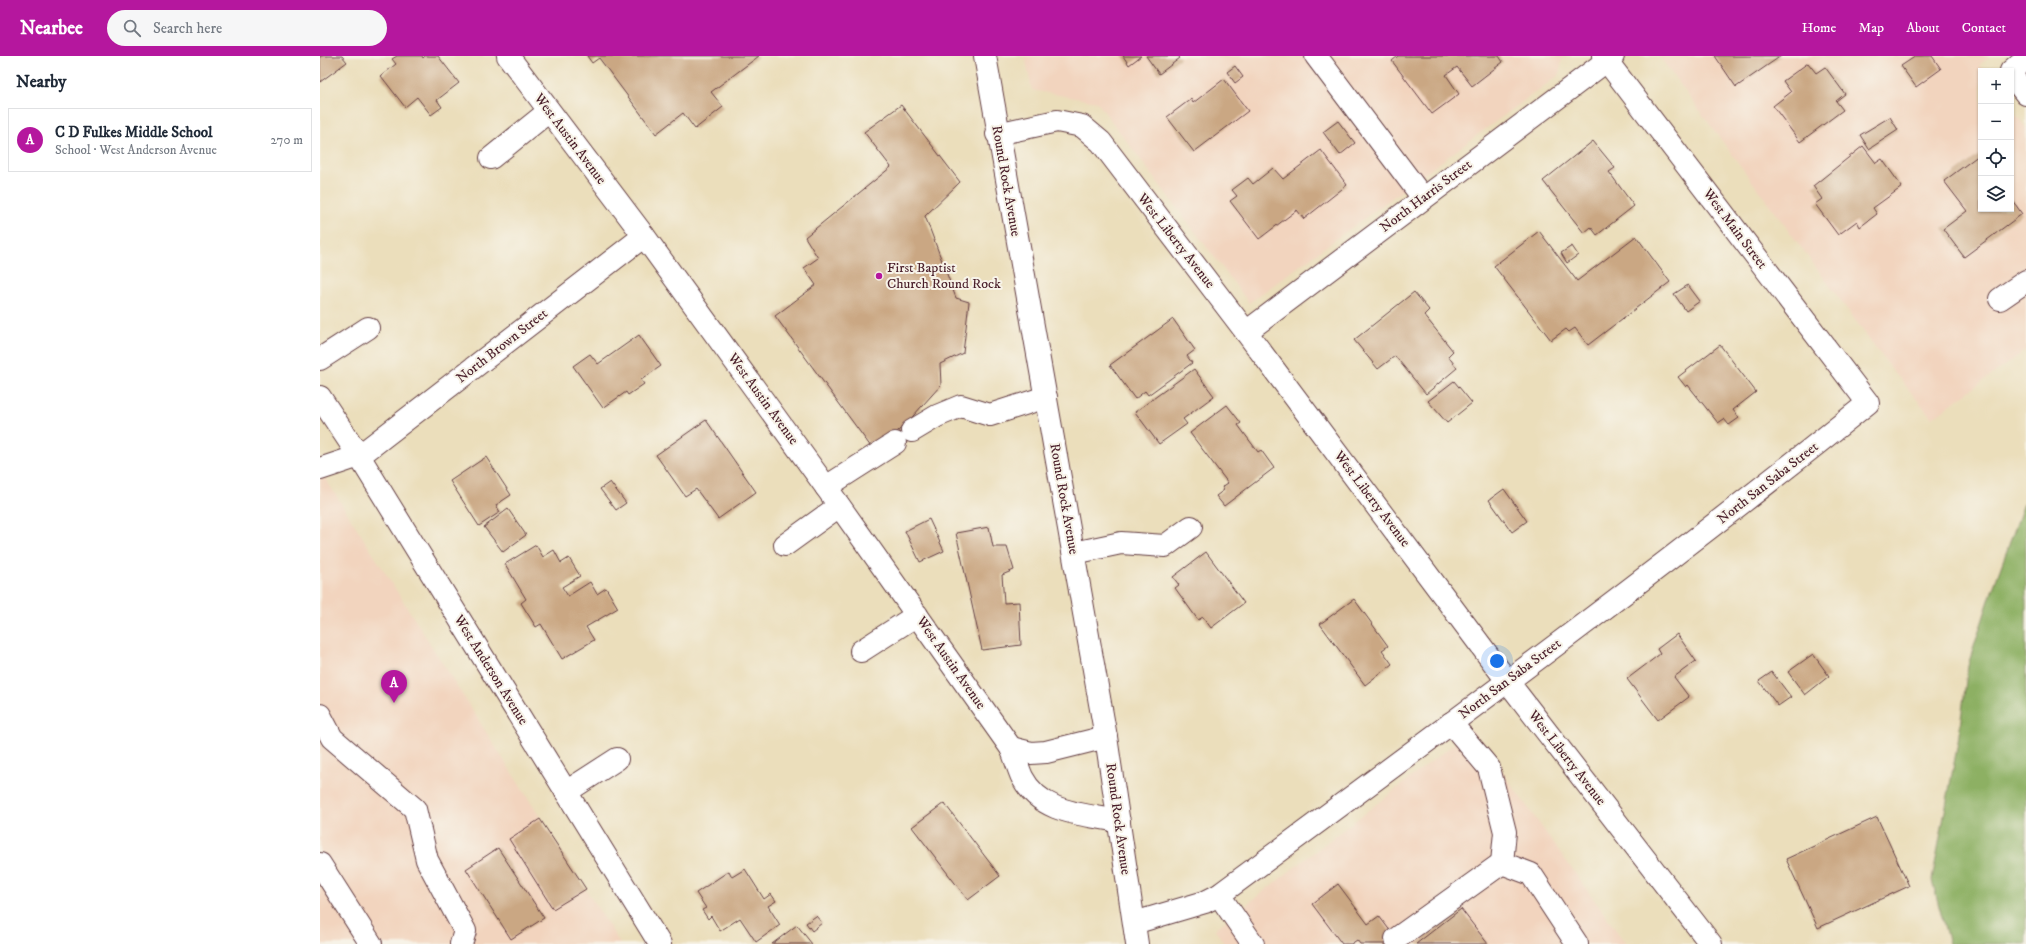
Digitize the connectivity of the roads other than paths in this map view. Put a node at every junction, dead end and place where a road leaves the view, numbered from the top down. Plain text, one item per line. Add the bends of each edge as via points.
1 (508, 56) edge
2 (985, 56) edge
3 (1316, 56) edge
4 (1608, 58) edge
5 (2026, 58) edge
6 (2014, 68) edge
7 (2014, 79) edge
8 (2026, 94) edge
9 (550, 111) junction
10 (997, 134) junction
11 (491, 158) dead end
12 (1423, 198) junction
13 (644, 236) junction
14 (2026, 281) edge
15 (2000, 299) dead end
16 (368, 328) dead end
17 (1246, 332) junction
18 (320, 359) edge
19 (320, 397) edge
20 (1046, 397) junction
21 (1868, 403) joint
22 (359, 456) junction
23 (320, 469) edge
24 (826, 487) junction
25 (839, 506) junction
26 (1191, 527) dead end
27 (785, 545) dead end
28 (1074, 553) junction
29 (917, 615) junction
30 (861, 651) dead end
31 (1508, 682) junction
32 (320, 715) edge
33 (1451, 723) junction
34 (1106, 737) junction
35 (1011, 748) junction
36 (617, 759) dead end
37 (566, 792) junction
38 (1119, 821) junction
39 (320, 864) edge
40 (1502, 864) junction
41 (1219, 895) junction
42 (1134, 923) junction
43 (1396, 939) dead end
44 (371, 944) edge
45 (461, 944) edge
46 (660, 944) edge
47 (1137, 944) edge
48 (1253, 944) edge
49 (1577, 944) edge
50 (1712, 944) edge

1 - 9 street, West Austin Avenue
2 - 10 street, Round Rock Avenue
3 - 12 street
4 - 12 street, North Harris Street
4 - 21 street, West Main Street
5 - 6 street
7 - 8 street
9 - 11 street
9 - 13 street, West Austin Avenue
10 - 17 street, West Liberty Avenue via 1057,121 1082,126 1101,142
10 - 20 street, Round Rock Avenue
12 - 17 street, North Harris Street
13 - 22 street, North Brown Street
13 - 24 street, West Austin Avenue
14 - 15 street
16 - 18 street
17 - 31 street, West Liberty Avenue
19 - 22 street, West Anderson Avenue
20 - 24 street via 990,415 961,406 937,416
20 - 28 street, Round Rock Avenue
21 - 31 street, North San Saba Street via 1746,501
22 - 23 street, North Brown Street
22 - 37 street, West Anderson Avenue
24 - 25 street, West Austin Avenue
25 - 27 street
25 - 29 street, West Austin Avenue
26 - 28 street via 1165,546 1121,543
28 - 34 street, Round Rock Avenue
29 - 30 street
29 - 35 street, West Austin Avenue
31 - 33 street, North San Saba Street
31 - 50 street, West Liberty Avenue
32 - 45 street via 332,738 415,809 427,860 465,931
33 - 40 street via 1489,768 1505,832
33 - 41 street, North San Saba Street
34 - 35 street via 1046,752 1031,753
34 - 38 street, Round Rock Avenue
35 - 38 street, West Austin Avenue via 1023,778 1034,794 1047,805
36 - 37 street
37 - 46 street, West Anderson Avenue
38 - 42 street, Round Rock Avenue
39 - 44 street
40 - 43 street
40 - 49 street via 1531,874
41 - 42 street, North San Saba Street via 1205,902
41 - 48 street
42 - 47 street, Round Rock Avenue

